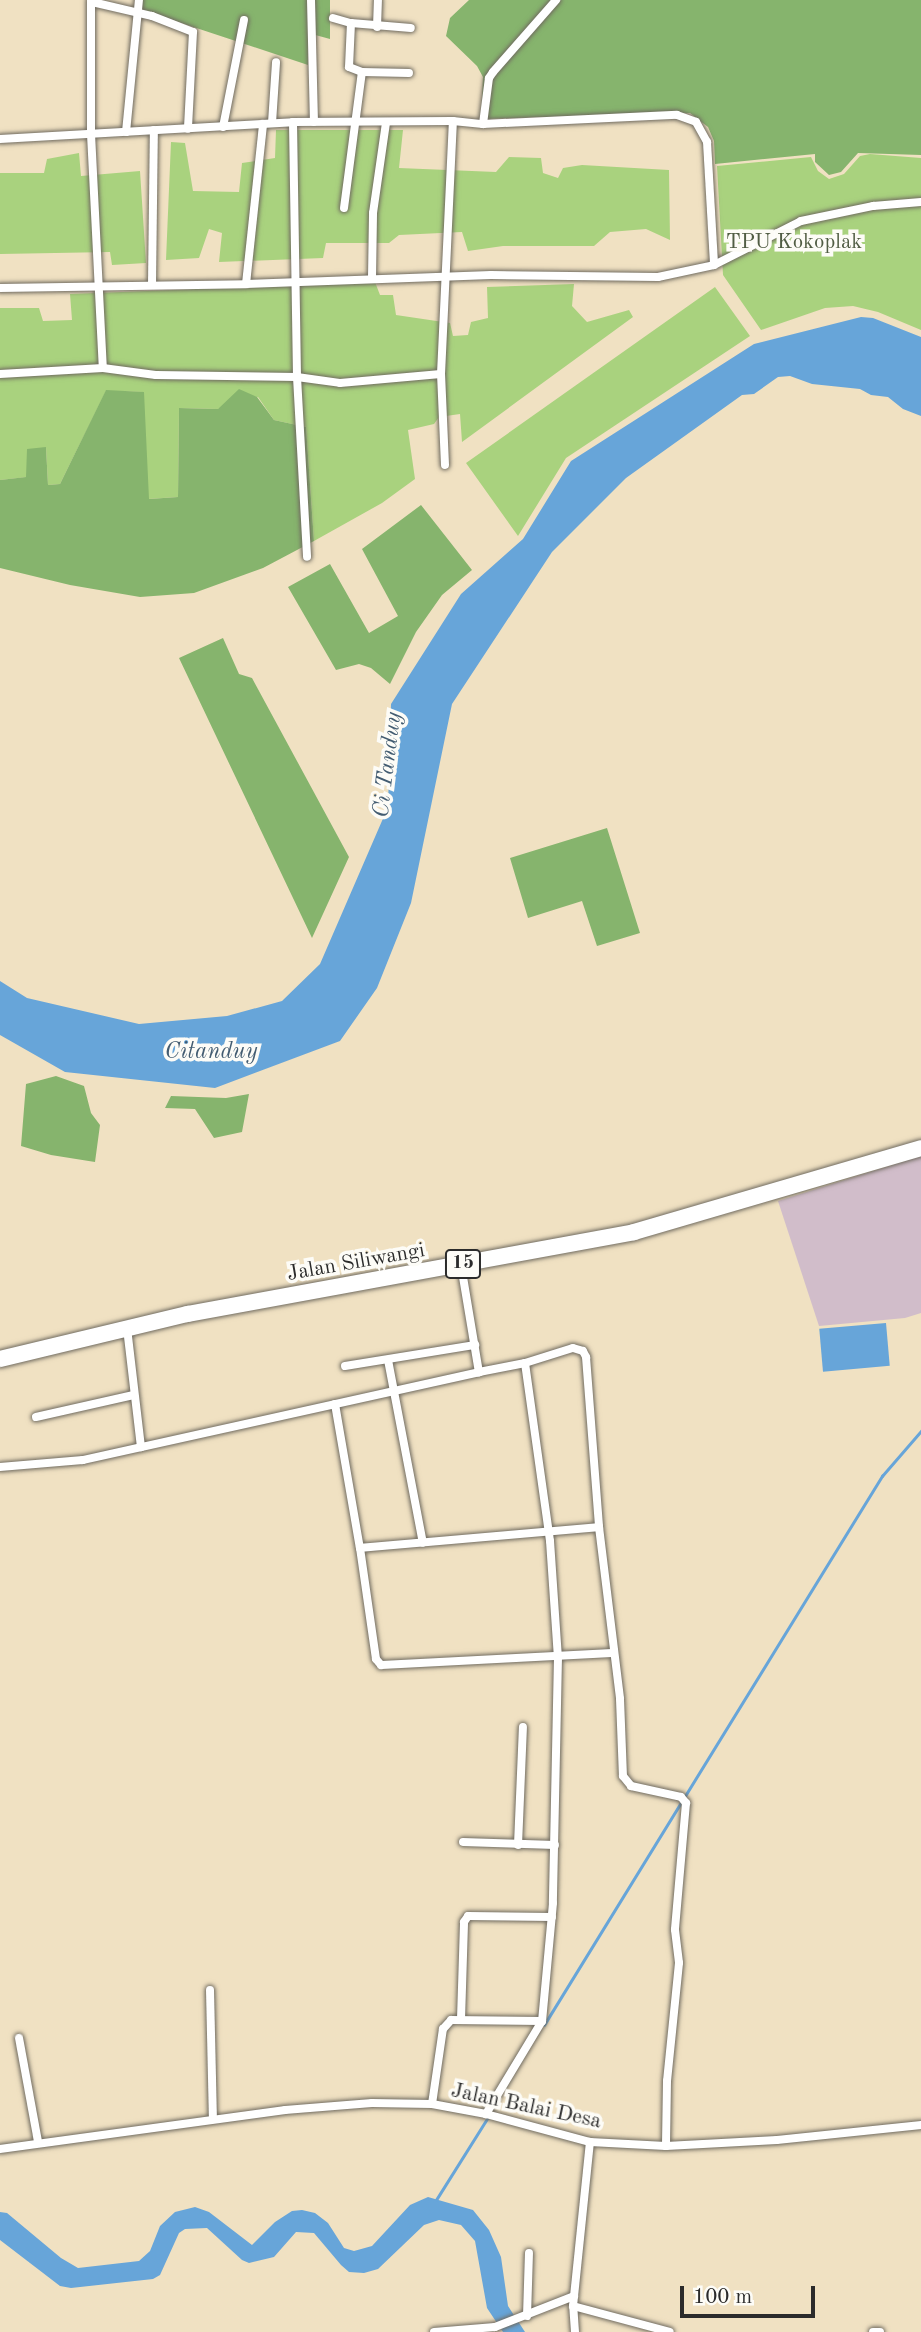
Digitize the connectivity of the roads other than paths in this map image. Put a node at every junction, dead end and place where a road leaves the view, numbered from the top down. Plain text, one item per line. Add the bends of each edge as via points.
1 (139, 0) edge
2 (311, 0) edge
3 (379, 0) edge
4 (556, 0) edge
5 (92, 1) edge
6 (138, 13) junction
7 (333, 18) dead end
8 (244, 20) dead end
9 (351, 23) junction
10 (377, 27) junction
11 (411, 28) dead end
12 (276, 62) dead end
13 (362, 72) junction
14 (409, 74) dead end
15 (355, 121) junction
16 (453, 121) junction
17 (293, 122) junction
18 (314, 122) junction
19 (386, 123) junction
20 (267, 124) junction
21 (483, 124) junction
22 (223, 127) junction
23 (188, 129) junction
24 (154, 130) junction
25 (126, 132) junction
26 (91, 134) junction
27 (0, 139) edge
28 (921, 202) edge
29 (344, 208) dead end
30 (714, 265) junction
31 (444, 277) junction
32 (372, 278) junction
33 (296, 282) junction
34 (100, 284) junction
35 (152, 284) junction
36 (246, 284) junction
37 (0, 288) edge
38 (103, 368) junction
39 (0, 374) edge
40 (441, 374) junction
41 (297, 377) junction
42 (445, 465) dead end
43 (307, 557) dead end
44 (921, 1148) edge
45 (461, 1265) junction
46 (127, 1328) junction
47 (475, 1345) junction
48 (0, 1359) edge
49 (388, 1360) junction
50 (525, 1363) junction
51 (345, 1366) dead end
52 (479, 1373) junction
53 (395, 1392) junction
54 (135, 1395) junction
55 (335, 1404) junction
56 (36, 1417) dead end
57 (141, 1447) junction
58 (0, 1467) edge
59 (598, 1527) junction
60 (549, 1533) junction
61 (423, 1543) junction
62 (360, 1548) junction
63 (613, 1653) junction
64 (558, 1657) junction
65 (523, 1727) dead end
66 (463, 1842) dead end
67 (518, 1845) junction
68 (555, 1845) junction
69 (552, 1917) junction
70 (210, 1990) dead end
71 (461, 2019) junction
72 (542, 2021) junction
73 (19, 2038) dead end
74 (432, 2104) junction
75 (487, 2114) junction
76 (213, 2119) junction
77 (921, 2125) edge
78 (590, 2142) junction
79 (38, 2143) junction
80 (666, 2146) junction
81 (0, 2149) edge
82 (529, 2253) dead end
83 (574, 2296) junction
84 (573, 2306) junction
85 (524, 2318) junction
86 (489, 2330) edge
87 (434, 2332) edge
88 (575, 2332) edge
89 (670, 2332) edge
90 (873, 2332) edge
91 (880, 2332) edge

1 - 6 street
2 - 18 street
3 - 10 street
4 - 21 street via 489,78
5 - 6 street
5 - 26 street
6 - 23 street via 194,33
6 - 25 street
7 - 9 street
8 - 22 street
9 - 10 street
9 - 13 street via 349,67
10 - 11 street
12 - 20 street
13 - 14 street
13 - 15 street
15 - 18 street
15 - 19 street
15 - 29 street
16 - 19 street
16 - 21 street
16 - 31 street
17 - 18 street
17 - 20 street
17 - 33 street
19 - 32 street via 373,213
20 - 22 street
20 - 36 street
21 - 30 street via 677,115 696,122 707,142
22 - 23 street
23 - 24 street
24 - 25 street
24 - 35 street
25 - 26 street
26 - 27 street
26 - 34 street
28 - 30 street via 873,205 801,221
30 - 31 street via 658,277
31 - 32 street
31 - 40 street
32 - 33 street
33 - 36 street
33 - 41 street
34 - 35 street
34 - 37 street
34 - 38 street
35 - 36 street
38 - 39 street
38 - 41 street via 156,375
40 - 41 street via 340,383
40 - 42 street
41 - 43 street
44 - 45 highway, Jalan Siliwangi / 15 via 634,1232
45 - 46 highway, Jalan Siliwangi / 15
45 - 47 street
46 - 48 highway, Jalan Siliwangi / 15
46 - 54 street
47 - 49 street
47 - 52 street
49 - 51 street
49 - 53 street
50 - 52 street
50 - 59 street via 573,1348 583,1351
50 - 60 street
52 - 53 street
53 - 55 street
53 - 61 street
54 - 56 street
54 - 57 street
55 - 57 street
55 - 62 street
57 - 58 street via 83,1460
59 - 60 street
59 - 63 street
60 - 61 street
60 - 64 street
61 - 62 street
62 - 64 street via 376,1659 381,1665
63 - 64 street
63 - 80 street via 625,1782 683,1800 675,1930 679,1963 667,2081
64 - 68 street
65 - 67 street
66 - 67 street
67 - 68 street
68 - 69 street
69 - 71 street via 476,1915 464,1922
69 - 72 street
70 - 76 street
71 - 72 street
71 - 74 street via 451,2020 443,2029
72 - 75 street
73 - 79 street
74 - 75 street, Jalan Balai Desa
74 - 76 street, Jalan Balai Desa via 372,2103
75 - 78 street, Jalan Balai Desa
76 - 79 street, Jalan Balai Desa
77 - 80 street, Jalan Balai Desa
78 - 80 street, Jalan Balai Desa
78 - 83 street
79 - 81 street, Jalan Balai Desa
82 - 85 street
83 - 84 street
83 - 85 street
84 - 88 street
84 - 89 street
85 - 86 street
86 - 87 street
90 - 91 street

